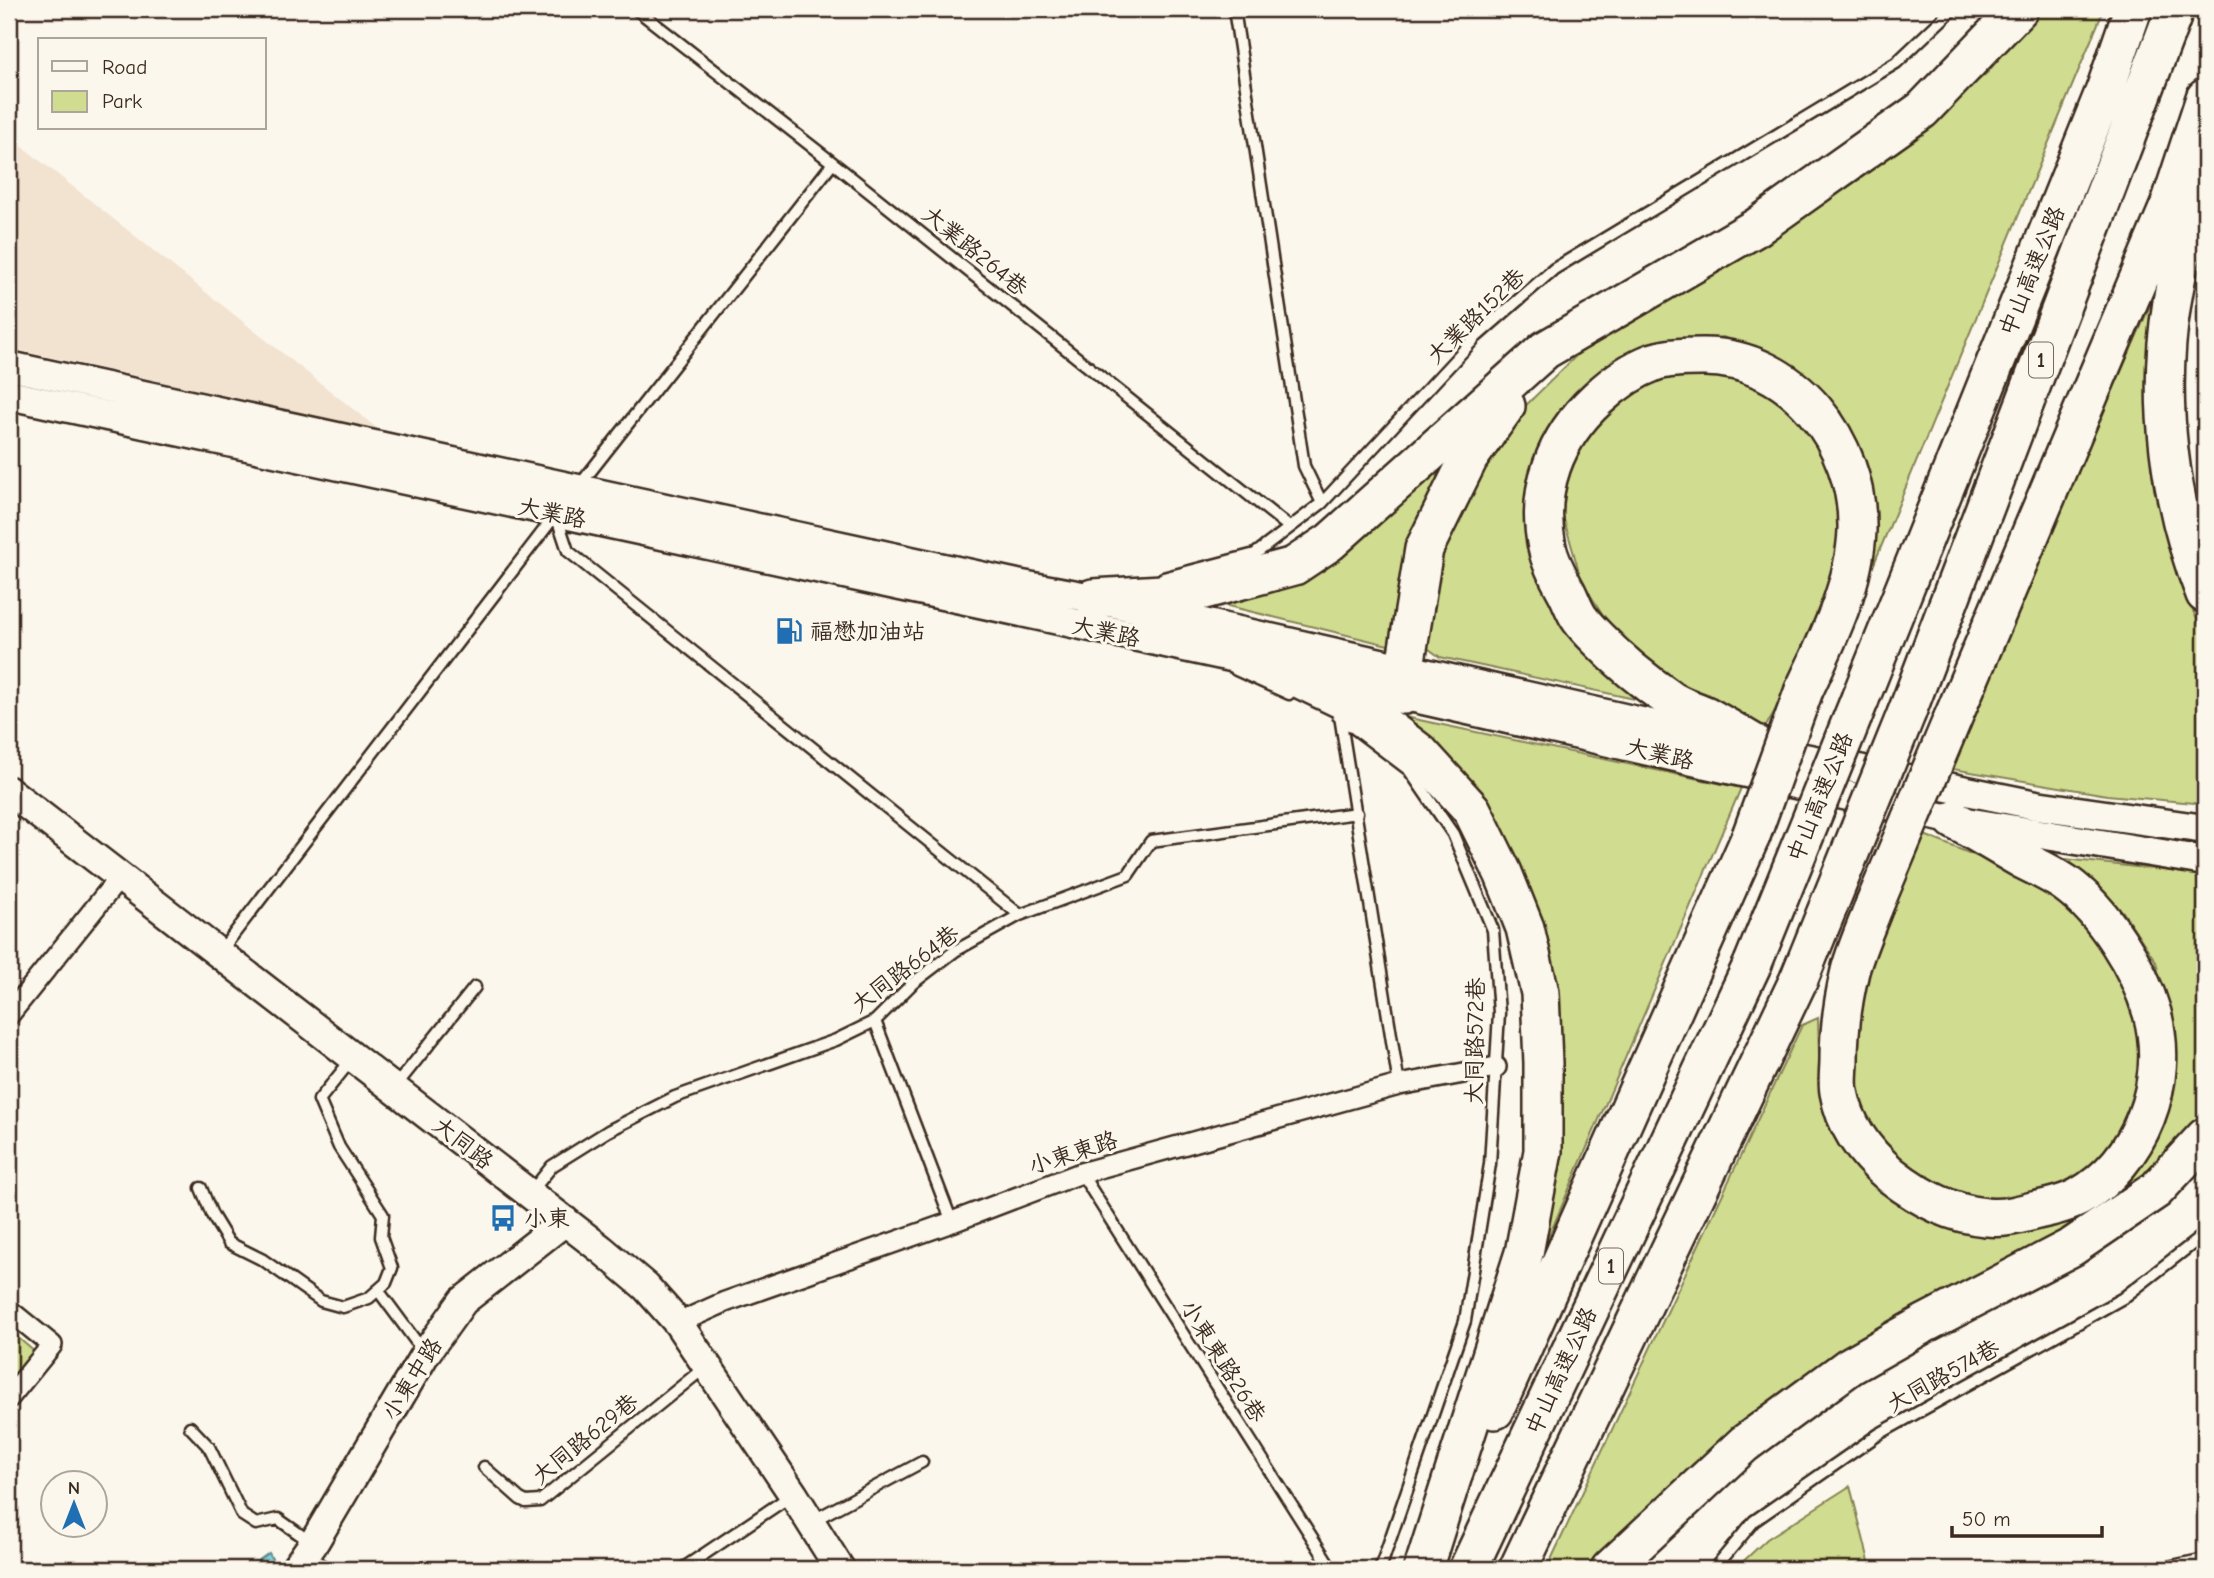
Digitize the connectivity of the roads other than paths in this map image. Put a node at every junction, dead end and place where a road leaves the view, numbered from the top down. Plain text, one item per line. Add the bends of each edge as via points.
1 (636, 9) edge
2 (1234, 9) edge
3 (1953, 9) edge
4 (2019, 9) edge
5 (2133, 9) edge
6 (2175, 9) edge
7 (2205, 98) edge
8 (833, 163) junction
9 (2205, 167) edge
10 (1545, 350) junction
11 (9, 366) edge
12 (9, 395) edge
13 (361, 442) junction
14 (354, 470) junction
15 (566, 502) junction
16 (1322, 503) junction
17 (1289, 527) junction
18 (1149, 582) dead end
19 (1081, 591) junction
20 (2205, 594) edge
21 (1190, 650) junction
22 (1273, 666) junction
23 (1404, 681) junction
24 (1303, 700) dead end
25 (1328, 711) dead end
26 (1340, 716) junction
27 (1765, 750) junction
28 (9, 791) edge
29 (1357, 813) junction
30 (1954, 820) junction
31 (2205, 829) edge
32 (2205, 861) edge
33 (119, 878) junction
34 (1020, 915) junction
35 (219, 952) junction
36 (475, 988) dead end
37 (9, 1015) edge
38 (875, 1021) junction
39 (353, 1057) junction
40 (1496, 1067) junction
41 (1399, 1085) junction
42 (394, 1088) junction
43 (2205, 1137) edge
44 (2205, 1148) edge
45 (1081, 1173) junction
46 (201, 1188) dead end
47 (2156, 1190) junction
48 (529, 1195) junction
49 (565, 1222) junction
50 (952, 1222) junction
51 (2205, 1234) edge
52 (378, 1290) junction
53 (9, 1310) edge
54 (678, 1323) junction
55 (425, 1354) junction
56 (707, 1365) junction
57 (9, 1398) edge
58 (190, 1427) dead end
59 (922, 1462) dead end
60 (484, 1468) dead end
61 (793, 1494) junction
62 (811, 1522) junction
63 (310, 1559) edge
64 (2205, 1559) edge
65 (682, 1569) edge
66 (840, 1569) edge
67 (1332, 1569) edge
68 (1380, 1569) edge
69 (1424, 1569) edge
70 (1468, 1569) edge
71 (1518, 1569) edge
72 (1610, 1569) edge
73 (1714, 1569) edge
74 (2158, 1569) edge

1 - 8 lane, 大業路264巷
2 - 16 lane via 1304,466
3 - 16 lane, 大業路152巷 via 1896,63 1554,268 1476,337
4 - 10 highway via 1922,110 1757,228
5 - 70 highway, 中山高速公路 / 1, bridge via 2100,103 1753,963
6 - 71 highway, 中山高速公路 / 1, bridge via 1907,712 1799,979
7 - 30 highway, bridge via 2171,204 1874,906 1850,970 1839,1031 1839,1090 1850,1128 1879,1165 1914,1193 1952,1210 2009,1217 2078,1197 2127,1152 2146,1120 2155,1091 2156,1029 2146,992 2096,914 2065,883
8 - 15 lane
8 - 17 lane, 大業路264巷
9 - 20 highway via 2172,303 2165,384 2170,472
10 - 19 highway via 1331,542 1294,566 1197,592
10 - 23 highway via 1469,458 1424,549
11 - 13 main road, 大業路
12 - 14 main road, 大業路
13 - 14 main road
13 - 15 main road, 大業路
14 - 15 main road, 大業路
15 - 19 main road, 大業路 via 1017,584
15 - 21 main road, 大業路
15 - 34 lane via 568,551
15 - 35 lane
16 - 17 lane, 大業路152巷
17 - 18 lane, 大業路152巷 via 1255,554
19 - 23 main road, 大業路
21 - 22 main road, 大業路
21 - 24 lane
22 - 23 main road, 大業路
22 - 69 highway via 1364,710 1420,753 1472,810 1525,928 1540,992 1544,1151 1524,1253
23 - 27 main road, 大業路
23 - 30 main road, 大業路
25 - 26 lane, 大同路572巷
26 - 29 lane
26 - 40 lane, 大同路572巷 via 1409,769 1453,834 1493,930 1499,1013
27 - 31 main road, 大業路 via 2036,805
27 - 69 highway, bridge via 1674,701 1616,658 1580,620 1547,549 1545,483 1564,436 1582,413 1624,376 1655,362 1719,357 1748,363 1802,394 1839,443 1847,466 1857,530 1850,571 1751,836
28 - 33 main road, 大同路
29 - 34 lane, 大同路664巷 via 1151,841 1128,875
29 - 41 lane
30 - 32 main road, 大業路
33 - 35 main road, 大同路
33 - 37 street
34 - 38 lane, 大同路664巷 via 956,951
35 - 39 main road, 大同路
36 - 42 lane
38 - 48 lane, 大同路664巷 via 653,1108 552,1166
38 - 50 lane
39 - 42 main road, 大同路
39 - 52 lane via 319,1100 340,1147 383,1216 381,1237 392,1268
40 - 41 street, 小東東路
40 - 68 lane, 大同路572巷 via 1490,1164 1465,1321
41 - 45 street, 小東東路
42 - 48 main road, 大同路
43 - 47 highway
44 - 47 highway
45 - 50 street, 小東東路
45 - 67 lane, 小東東路26巷
46 - 52 lane via 229,1243 263,1260 321,1301 344,1307
47 - 72 highway via 2073,1247 1850,1366 1744,1444
48 - 49 main road, 大同路
49 - 54 main road, 大同路 via 646,1287
49 - 55 main road, 小東中路 via 463,1301
50 - 54 street, 小東東路
51 - 73 lane, 大同路574巷 via 2123,1298 1879,1434 1754,1521
52 - 55 lane
53 - 57 street via 52,1345
54 - 56 main road, 大同路
55 - 63 main road, 小東中路
56 - 60 lane, 大同路629巷 via 540,1501 520,1499
56 - 61 main road, 大同路
58 - 63 lane via 209,1447 242,1515 256,1524 278,1519
59 - 62 lane
61 - 62 main road, 大同路
61 - 65 lane
62 - 66 main road, 大同路
64 - 74 lane

